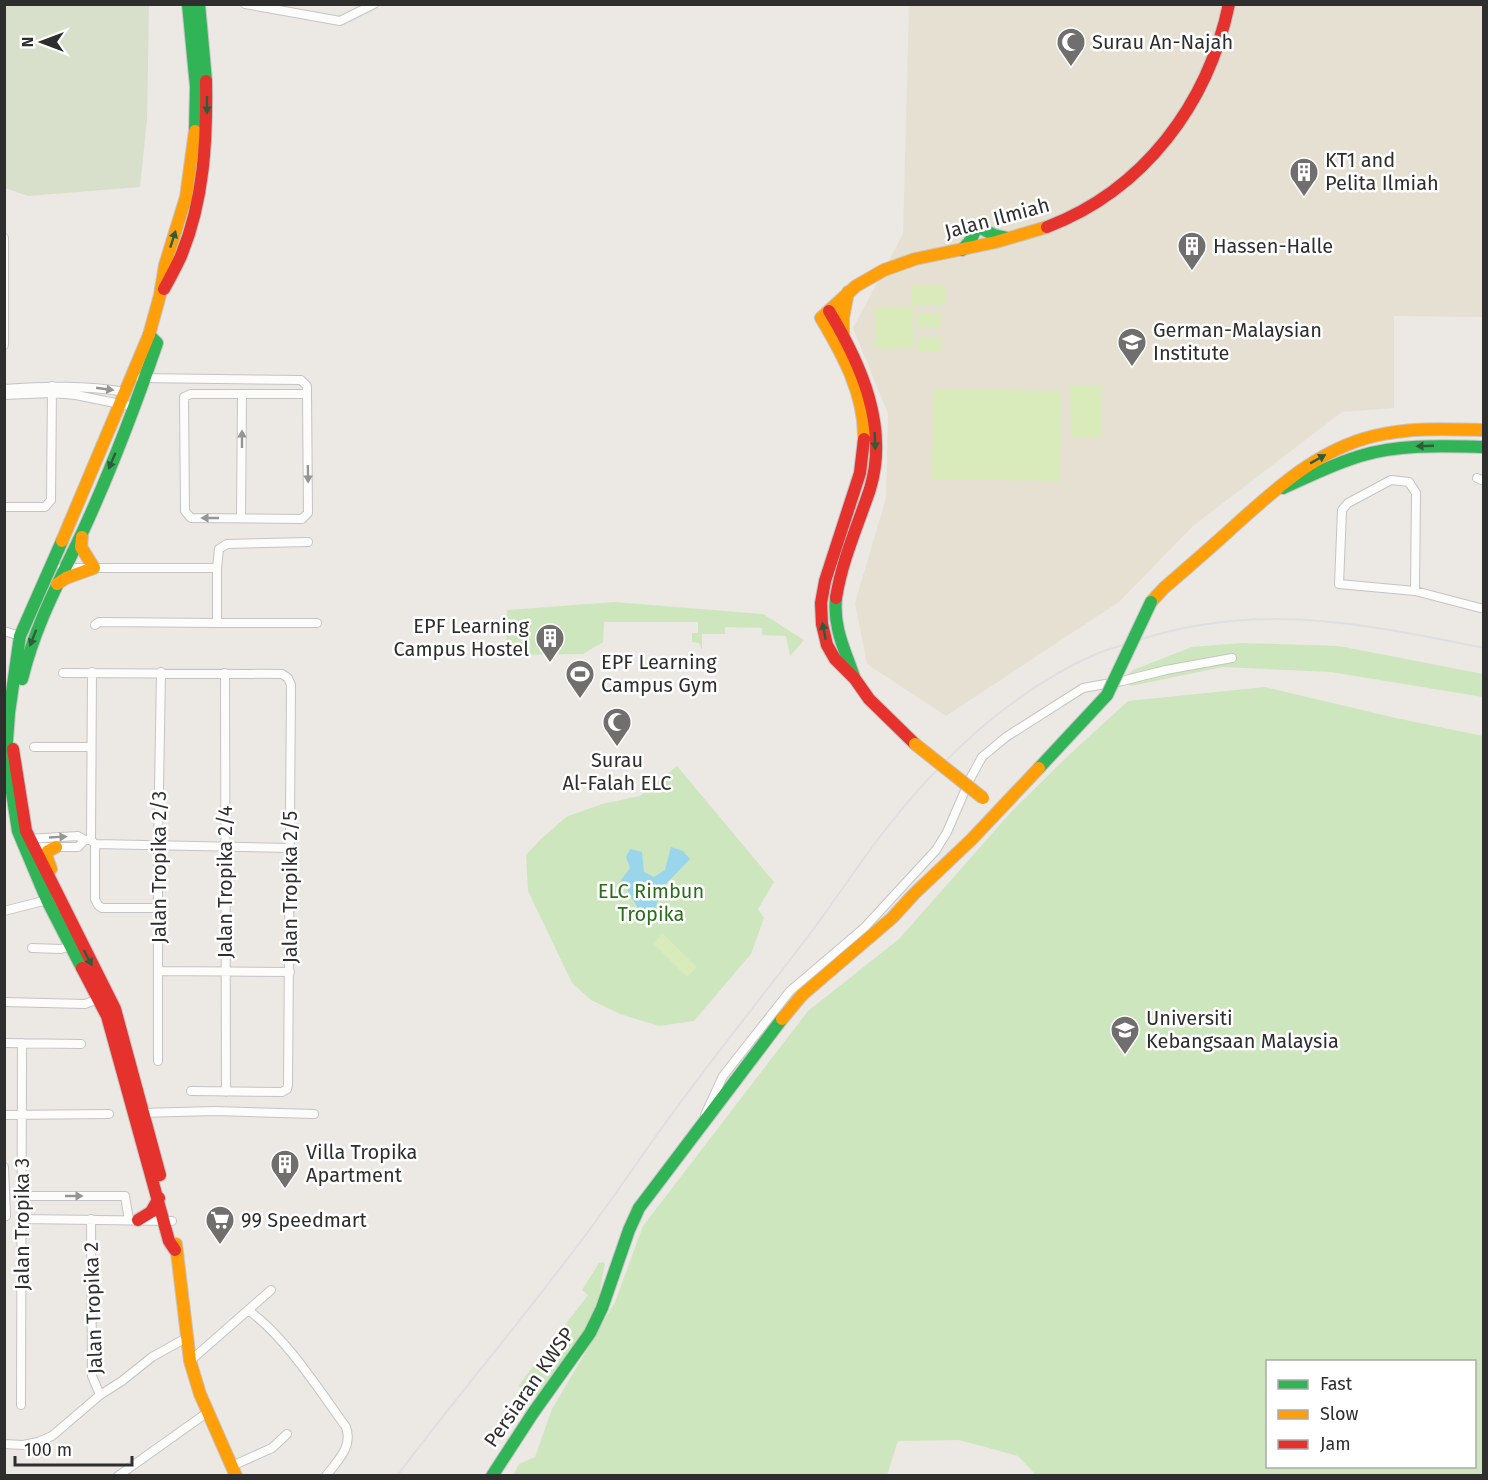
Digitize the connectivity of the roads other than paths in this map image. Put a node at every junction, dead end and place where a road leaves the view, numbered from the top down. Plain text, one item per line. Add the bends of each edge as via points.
1 (188, 4) edge
2 (198, 4) edge
3 (245, 4) edge
4 (374, 4) edge
5 (1229, 4) edge
6 (4, 238) edge
7 (1011, 238) junction
8 (962, 250) junction
9 (849, 292) junction
10 (160, 296) junction
11 (825, 314) junction
12 (843, 333) junction
13 (149, 335) junction
14 (4, 345) edge
15 (132, 376) junction
16 (145, 380) junction
17 (4, 389) edge
18 (52, 389) junction
19 (126, 392) junction
20 (307, 394) junction
21 (4, 395) edge
22 (242, 395) junction
23 (121, 405) junction
24 (135, 408) junction
25 (1484, 430) edge
26 (1484, 447) edge
27 (1270, 493) junction
28 (4, 507) edge
29 (241, 518) junction
30 (84, 530) junction
31 (308, 542) dead end
32 (58, 567) junction
33 (94, 568) junction
34 (217, 568) junction
35 (56, 585) junction
36 (1415, 591) junction
37 (1484, 609) edge
38 (214, 623) junction
39 (317, 623) dead end
40 (94, 625) dead end
41 (4, 631) edge
42 (20, 636) junction
43 (1232, 658) dead end
44 (92, 672) junction
45 (161, 672) junction
46 (63, 673) dead end
47 (225, 673) junction
48 (854, 678) junction
49 (34, 747) dead end
50 (91, 747) junction
51 (997, 812) junction
52 (90, 842) junction
53 (28, 845) junction
54 (158, 846) junction
55 (56, 847) junction
56 (226, 847) junction
57 (290, 848) junction
58 (47, 900) junction
59 (158, 908) junction
60 (4, 911) edge
61 (74, 942) junction
62 (32, 948) dead end
63 (158, 971) junction
64 (225, 972) junction
65 (290, 972) junction
66 (98, 999) junction
67 (4, 1002) edge
68 (4, 1043) edge
69 (22, 1043) junction
70 (81, 1044) dead end
71 (158, 1061) dead end
72 (191, 1091) dead end
73 (226, 1092) junction
74 (139, 1113) junction
75 (109, 1114) dead end
76 (314, 1114) dead end
77 (4, 1115) edge
78 (22, 1115) junction
79 (702, 1124) junction
80 (4, 1167) edge
81 (22, 1196) junction
82 (159, 1198) junction
83 (5, 1216) edge
84 (22, 1217) junction
85 (91, 1219) junction
86 (137, 1220) junction
87 (169, 1221) junction
88 (168, 1237) junction
89 (175, 1250) junction
90 (271, 1290) dead end
91 (248, 1310) junction
92 (186, 1338) junction
93 (190, 1358) junction
94 (100, 1395) junction
95 (21, 1405) dead end
96 (208, 1412) junction
97 (287, 1434) dead end
98 (4, 1444) edge
99 (234, 1471) edge
100 (122, 1474) edge
101 (326, 1476) edge
102 (492, 1476) edge

10 -> 1 street via 165,265 186,197 195,143 196,87
2 -> 10 street via 207,87 207,136 199,200 177,268
3 - 4 street via 340,21
5 - 7 street, Jalan Ilmiah via 1220,46 1207,78 1178,126 1152,156 1098,203 1064,221
6 - 14 street
7 - 8 street, Jalan Ilmiah
7 - 8 street via 977,226
8 - 9 street, Jalan Ilmiah via 899,264 870,276
9 - 11 street, Jalan Ilmiah
9 - 12 street
10 - 13 street
11 - 12 street
48 -> 11 street via 831,654 821,617 841,524 860,473 864,434 858,392
12 -> 48 street via 862,376 874,420 872,478 838,587 835,616
13 - 15 street
13 - 16 street via 157,343
15 - 16 street
15 - 19 street
16 - 20 street via 301,381 307,386
16 - 24 street
17 - 18 street
18 -> 19 street via 100,387
18 - 21 street
18 - 23 street
18 - 28 street via 51,501 45,507
19 - 23 street
20 - 22 street
20 -> 29 street via 308,513 302,519
29 -> 22 street
29 -> 22 street via 191,518 185,511 184,397
23 - 24 street
23 - 32 street
24 -> 30 street
27 -> 25 street, Persiaran KWSP via 1316,459 1373,436 1440,429
26 -> 27 street via 1418,447 1359,456
27 - 51 street, Persiaran KWSP, bridge via 1151,602 1107,695
30 - 32 street
30 - 33 street via 81,547
31 - 34 street via 228,544 219,549
32 - 33 street
32 - 35 street
32 - 42 street
33 - 34 street
33 - 35 street
34 - 38 street
35 -> 53 street via 30,646 15,717 13,752
36 - 36 street via 1339,584 1342,510 1348,502 1391,480 1409,482 1416,493
36 - 37 street
38 - 39 street
38 - 40 street
41 - 42 street
42 - 53 street via 6,754 15,821
43 - 79 street via 1083,688 1006,736 982,756 936,850 866,927 790,991 723,1076
44 - 45 street
44 - 46 street
44 - 50 street
45 - 47 street
45 - 54 street, Jalan Tropika 2/3
47 - 56 street, Jalan Tropika 2/4
47 - 57 street, Jalan Tropika 2/5 via 282,674 291,684
48 - 51 street, bridge via 894,724
49 - 50 street
50 - 52 street
51 - 79 street, Persiaran KWSP via 892,918 801,995
53 -> 52 street via 78,836
52 - 54 street
52 - 55 street via 78,847
52 - 59 street via 94,899 98,905
53 - 55 street
53 - 58 street
53 - 61 street
54 - 56 street
54 - 59 street, Jalan Tropika 2/3
55 - 61 street via 46,852 46,858 80,930
56 - 57 street
56 - 64 street, Jalan Tropika 2/4
57 - 65 street, Jalan Tropika 2/5
58 - 60 street
58 - 61 street
59 - 63 street, Jalan Tropika 2/3
61 - 62 street via 61,949
61 - 66 street
61 -> 74 street via 115,1009
63 - 64 street
63 - 71 street, Jalan Tropika 2/3
64 - 65 street
64 - 73 street, Jalan Tropika 2/4
65 - 73 street, Jalan Tropika 2/5 via 287,1089
66 - 67 street via 85,1004
66 - 74 street
68 - 69 street
69 - 70 street
69 - 78 street, Jalan Tropika 3
72 - 73 street
74 - 76 street
74 - 82 street
74 - 87 street
75 - 78 street
77 - 78 street
78 - 81 street, Jalan Tropika 3
79 - 102 street, Persiaran KWSP via 634,1216 597,1321
80 - 83 street
81 - 84 street, Jalan Tropika 3
81 -> 86 street via 125,1196
82 - 86 street via 151,1212
82 - 87 street
83 - 84 street
84 - 85 street
84 - 95 street, Jalan Tropika 3
85 - 86 street
85 - 94 street, Jalan Tropika 2 via 92,1376
86 - 87 street
86 - 88 street via 160,1228
87 - 88 street
87 - 89 street via 176,1239
88 - 89 street
89 - 92 street
90 - 91 street
91 - 93 street
91 - 101 street via 271,1330 346,1427 345,1452
92 - 93 street
92 - 94 street
93 - 96 street
94 - 98 street via 52,1436 23,1445
96 - 99 street
96 - 100 street
97 - 99 street

